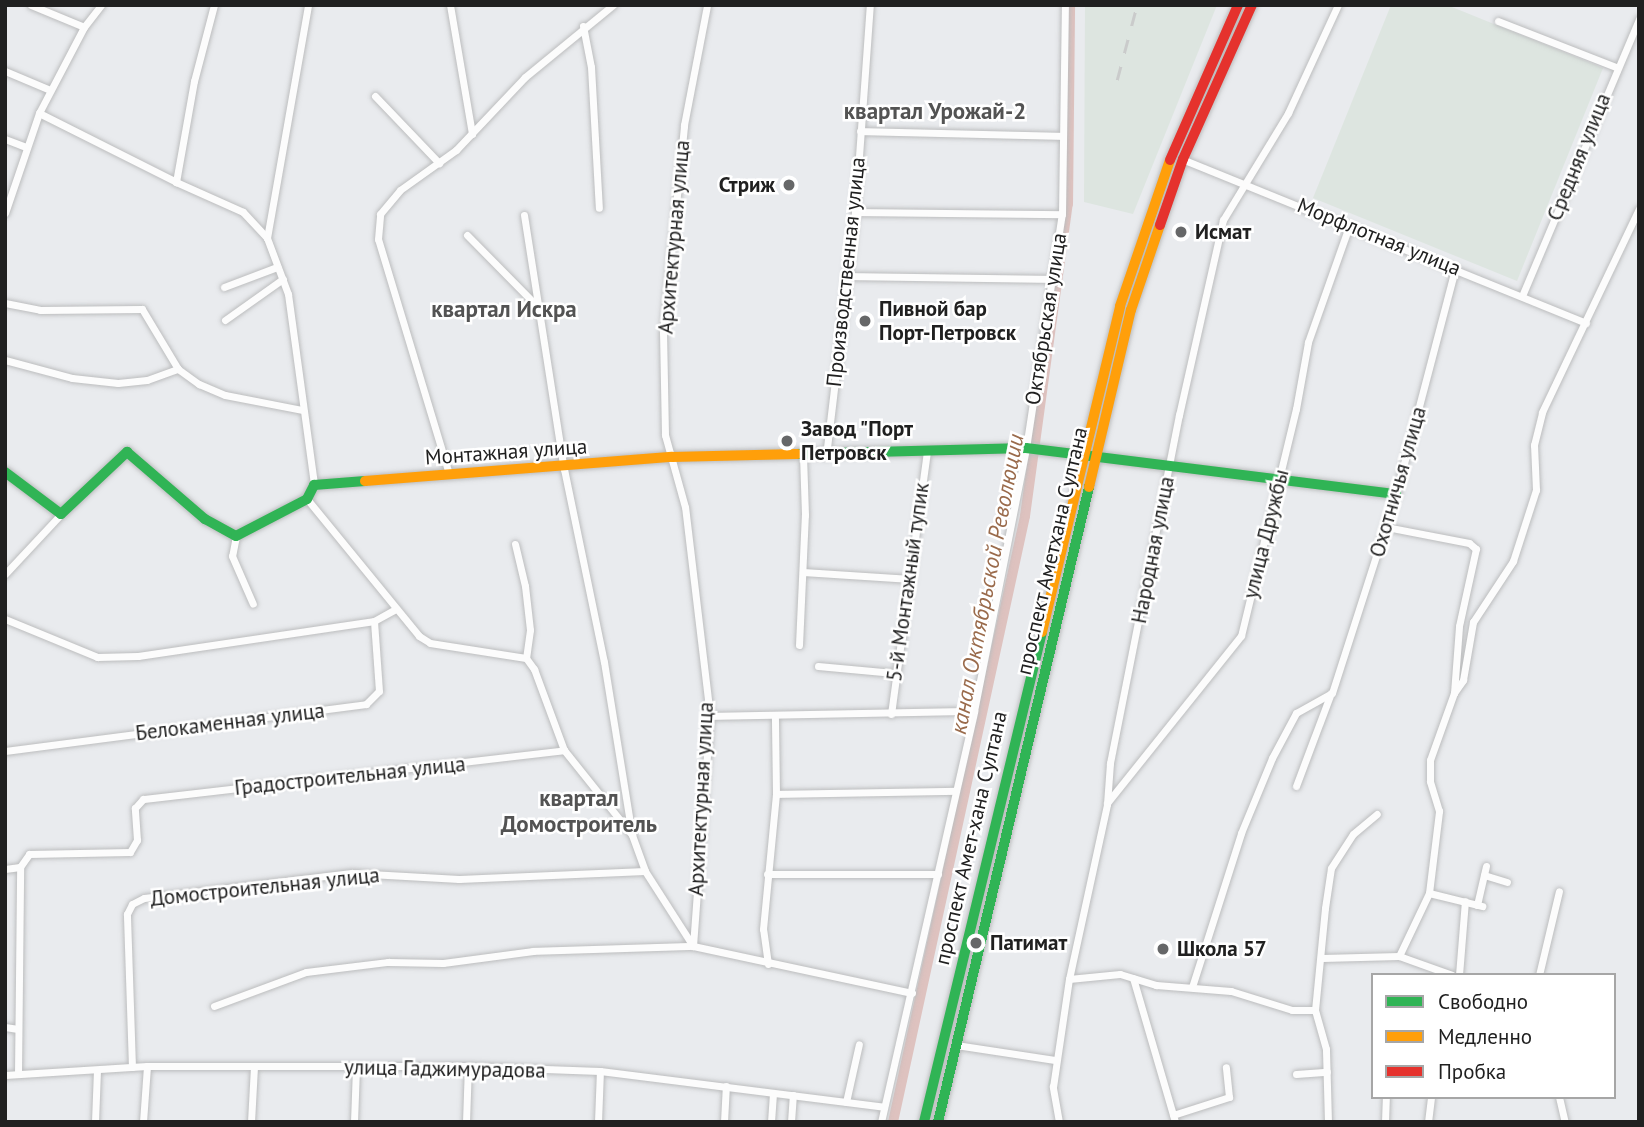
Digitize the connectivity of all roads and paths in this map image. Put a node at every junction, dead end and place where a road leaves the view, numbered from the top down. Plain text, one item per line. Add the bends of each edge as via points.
1 (31, 5) edge
2 (101, 5) edge
3 (214, 5) edge
4 (308, 5) edge
5 (450, 5) edge
6 (613, 5) edge
7 (707, 5) edge
8 (870, 5) edge
9 (1065, 5) edge
10 (1238, 5) edge
11 (1252, 5) edge
12 (1338, 5) edge
13 (1639, 19) edge
14 (1498, 21) dead end
15 (583, 26) junction
16 (84, 27) junction
17 (1616, 66) junction
18 (5, 71) edge
19 (50, 90) junction
20 (375, 96) dead end
21 (39, 113) junction
22 (860, 131) junction
23 (472, 134) junction
24 (1063, 136) junction
25 (5, 139) edge
26 (26, 147) junction
27 (1177, 156) junction
28 (439, 163) junction
29 (1245, 181) junction
30 (176, 182) junction
31 (599, 208) dead end
32 (6, 209) edge
33 (1639, 209) edge
34 (855, 212) junction
35 (1062, 214) junction
36 (524, 215) dead end
37 (1349, 226) junction
38 (467, 235) dead end
39 (267, 238) junction
40 (278, 267) junction
41 (1455, 269) junction
42 (847, 276) junction
43 (283, 279) junction
44 (1053, 279) junction
45 (224, 287) dead end
46 (1521, 296) junction
47 (5, 303) edge
48 (537, 307) junction
49 (225, 320) dead end
50 (1586, 323) junction
51 (5, 360) edge
52 (178, 369) junction
53 (302, 410) junction
54 (1030, 448) junction
55 (927, 450) junction
56 (1081, 454) junction
57 (803, 456) junction
58 (826, 456) junction
59 (672, 457) junction
60 (1094, 457) junction
61 (1170, 467) junction
62 (564, 469) junction
63 (5, 472) edge
64 (449, 474) junction
65 (1280, 477) junction
66 (314, 485) junction
67 (1396, 495) junction
68 (307, 499) junction
69 (61, 514) junction
70 (1387, 527) junction
71 (236, 536) junction
72 (515, 544) dead end
73 (803, 572) junction
74 (5, 574) edge
75 (911, 579) junction
76 (253, 604) dead end
77 (394, 610) junction
78 (5, 619) edge
79 (374, 621) junction
80 (799, 645) dead end
81 (526, 658) junction
82 (818, 666) dead end
83 (894, 673) junction
84 (1332, 693) junction
85 (1454, 693) junction
86 (974, 711) junction
87 (891, 715) junction
88 (709, 716) junction
89 (775, 718) junction
90 (564, 750) junction
91 (5, 751) edge
92 (1296, 786) dead end
93 (955, 791) junction
94 (776, 794) junction
95 (1107, 804) junction
96 (1377, 814) dead end
97 (632, 835) junction
98 (21, 863) junction
99 (1486, 866) dead end
100 (5, 869) edge
101 (645, 871) junction
102 (767, 874) junction
103 (938, 874) junction
104 (1484, 875) junction
105 (1507, 881) dead end
106 (1559, 891) dead end
107 (1429, 893) junction
108 (1465, 901) junction
109 (693, 946) junction
110 (1399, 956) junction
111 (1322, 958) junction
112 (768, 964) junction
113 (1446, 973) edge
114 (1459, 973) edge
115 (1539, 973) edge
116 (1133, 978) junction
117 (1069, 979) junction
118 (1192, 987) junction
119 (912, 993) junction
120 (214, 1006) dead end
121 (1315, 1010) junction
122 (5, 1027) edge
123 (19, 1029) junction
124 (942, 1041) junction
125 (859, 1044) dead end
126 (955, 1045) junction
127 (1055, 1060) junction
128 (147, 1066) junction
129 (254, 1066) junction
130 (468, 1066) junction
131 (1226, 1066) dead end
132 (132, 1067) junction
133 (356, 1068) junction
134 (97, 1071) junction
135 (18, 1072) junction
136 (600, 1072) junction
137 (1327, 1072) junction
138 (1296, 1074) dead end
139 (5, 1075) edge
140 (726, 1086) junction
141 (773, 1093) junction
142 (793, 1095) junction
143 (1386, 1099) edge
144 (1432, 1099) edge
145 (1559, 1099) edge
146 (846, 1102) junction
147 (884, 1107) junction
148 (1174, 1118) edge
149 (95, 1122) edge
150 (144, 1122) edge
151 (251, 1122) edge
152 (354, 1122) edge
153 (466, 1122) edge
154 (598, 1122) edge
155 (724, 1122) edge
156 (771, 1122) edge
157 (791, 1122) edge
158 (881, 1122) edge
159 (924, 1122) edge
160 (938, 1122) edge
161 (1059, 1122) edge
162 (1328, 1122) edge
163 (1385, 1122) edge
164 (1428, 1122) edge
165 (1565, 1122) edge

1 - 16 street
2 - 16 street
3 - 30 street via 194,81
4 - 39 street
5 - 23 street
6 - 15 street
7 - 59 street, Архитектурная улица via 684,125 663,333 665,435
8 - 22 street, Производственная улица
9 - 24 street, Октябрьская улица
10 - 27 main road, проспект Амет-хана Султана
11 - 27 main road, проспект Аметхана Султана
12 - 29 street, Народная улица via 1288,113
13 - 17 street, Средняя улица
14 - 17 street
15 - 23 street
15 - 31 street via 591,67
16 - 19 street
17 - 46 street, Средняя улица
18 - 19 street
19 - 21 street
20 - 28 street
21 - 26 street
21 - 30 street
22 - 24 street
22 - 34 street, Производственная улица
23 - 28 street
24 - 35 street, Октябрьская улица
25 - 26 street
26 - 32 street
27 - 29 street, Морфлотная улица
27 - 56 main road, проспект Амет-хана Султана via 1120,306
27 - 60 main road, проспект Аметхана Султана
28 - 64 street via 400,190 380,214 376,227
29 - 37 street, Морфлотная улица
29 - 61 street, Народная улица via 1223,220
30 - 39 street via 243,212
33 - 50 street
34 - 35 street
34 - 42 street, Производственная улица
35 - 44 street, Октябрьская улица
36 - 48 street
37 - 41 street, Морфлотная улица
37 - 65 street, улица Дружбы via 1308,342
38 - 48 street
39 - 40 street
40 - 43 street
40 - 45 street
41 - 46 street, Морфлотная улица
41 - 67 street, Охотничья улица
42 - 44 street
42 - 58 street, Производственная улица
43 - 49 street
43 - 53 street
44 - 54 street, Октябрьская улица
46 - 50 street, Морфлотная улица
47 - 52 street via 40,310 142,309
48 - 62 street
50 - 85 street via 1542,412 1534,445 1539,477 1513,561 1489,605 1473,622 1463,680
51 - 52 street via 72,378 118,383 148,380
52 - 53 street via 225,395
53 - 66 street
54 - 55 main road, Монтажная улица
54 - 56 main road, Монтажная улица
54 - 86 street, Октябрьская улица
55 - 58 main road, Монтажная улица
55 - 75 street, 5-й Монтажный тупик
56 - 60 main road, Монтажная улица
56 - 124 main road, проспект Амет-хана Султана
57 - 58 main road, Монтажная улица
57 - 59 main road, Монтажная улица
57 - 73 street
59 - 62 main road, Монтажная улица
59 - 88 street, Архитектурная улица via 685,508
60 - 61 main road, Монтажная улица
60 - 126 main road, проспект Аметхана Султана
61 - 65 main road, Монтажная улица
61 - 95 street, Народная улица via 1110,763
62 - 64 main road, Монтажная улица
62 - 97 street via 604,662
63 - 69 main road
64 - 66 main road, Монтажная улица
65 - 67 main road, Монтажная улица
65 - 95 street, улица Дружбы via 1241,636
66 - 68 main road
67 - 70 street, Охотничья улица
68 - 71 main road
68 - 77 street
69 - 71 main road via 127,453 205,519
69 - 74 street
70 - 84 street, Охотничья улица
70 - 85 street via 1469,542 1476,549 1459,626
71 - 76 street via 232,556
72 - 81 street via 526,586 530,630
73 - 75 street
73 - 80 street
75 - 83 street, 5-й Монтажный тупик
77 - 79 street
77 - 81 street via 430,643
78 - 79 street via 97,657 138,656
79 - 91 street, Белокаменная улица via 379,691 366,704
81 - 90 street
82 - 83 street
83 - 87 street, 5-й Монтажный тупик
84 - 92 street, Охотничья улица
84 - 118 street via 1296,713 1272,758 1241,833
85 - 107 street via 1430,760 1430,781 1440,811
86 - 87 street
86 - 93 street, Октябрьская улица
87 - 89 street
88 - 89 street
88 - 109 street, Архитектурная улица
89 - 94 street
90 - 97 street
90 - 98 street, Градостроительная улица via 138,802 137,841 130,852 29,855
93 - 94 street
93 - 103 street, Октябрьская улица
94 - 102 street
95 - 117 street, Народная улица
96 - 111 street via 1353,834 1332,868
97 - 101 street
98 - 100 street
98 - 123 street
99 - 104 street
101 - 109 street
101 - 132 street, Домостроительная улица via 459,879 352,873 144,898 132,904 127,914
102 - 103 street
102 - 112 street via 763,929
103 - 119 street, Октябрьская улица
104 - 105 street
104 - 108 street via 1480,905
106 - 115 street
107 - 108 street
107 - 110 street
108 - 114 street
109 - 112 street
109 - 120 street via 533,951 443,963 388,962 306,972
110 - 111 street
110 - 113 street
111 - 121 street
112 - 119 street
116 - 117 street via 1115,974
116 - 118 street
116 - 148 street
117 - 127 street, Народная улица
118 - 121 street via 1231,991 1292,1010
119 - 147 street, Октябрьская улица
121 - 137 street
122 - 123 street
123 - 135 street
124 - 126 street
124 - 159 main road, проспект Амет-хана Султана
125 - 146 street
126 - 127 street
126 - 160 main road, проспект Аметхана Султана
127 - 161 street, Народная улица via 1053,1087
128 - 129 street, улица Гаджимурадова
128 - 132 street, улица Гаджимурадова
128 - 150 street
129 - 133 street, улица Гаджимурадова
129 - 151 street
130 - 133 street, улица Гаджимурадова
130 - 136 street, улица Гаджимурадова
130 - 153 street
131 - 148 street via 1229,1097
132 - 134 street, улица Гаджимурадова
133 - 152 street
134 - 135 street, улица Гаджимурадова
134 - 149 street
135 - 139 street, улица Гаджимурадова
136 - 140 street, улица Гаджимурадова
136 - 154 street
137 - 138 street
137 - 162 street
140 - 141 street, улица Гаджимурадова
140 - 155 street
141 - 142 street, улица Гаджимурадова
141 - 156 street
142 - 146 street, улица Гаджимурадова
142 - 157 street
143 - 163 street
144 - 164 street
145 - 165 street
146 - 147 street, улица Гаджимурадова
147 - 158 street, Октябрьская улица

